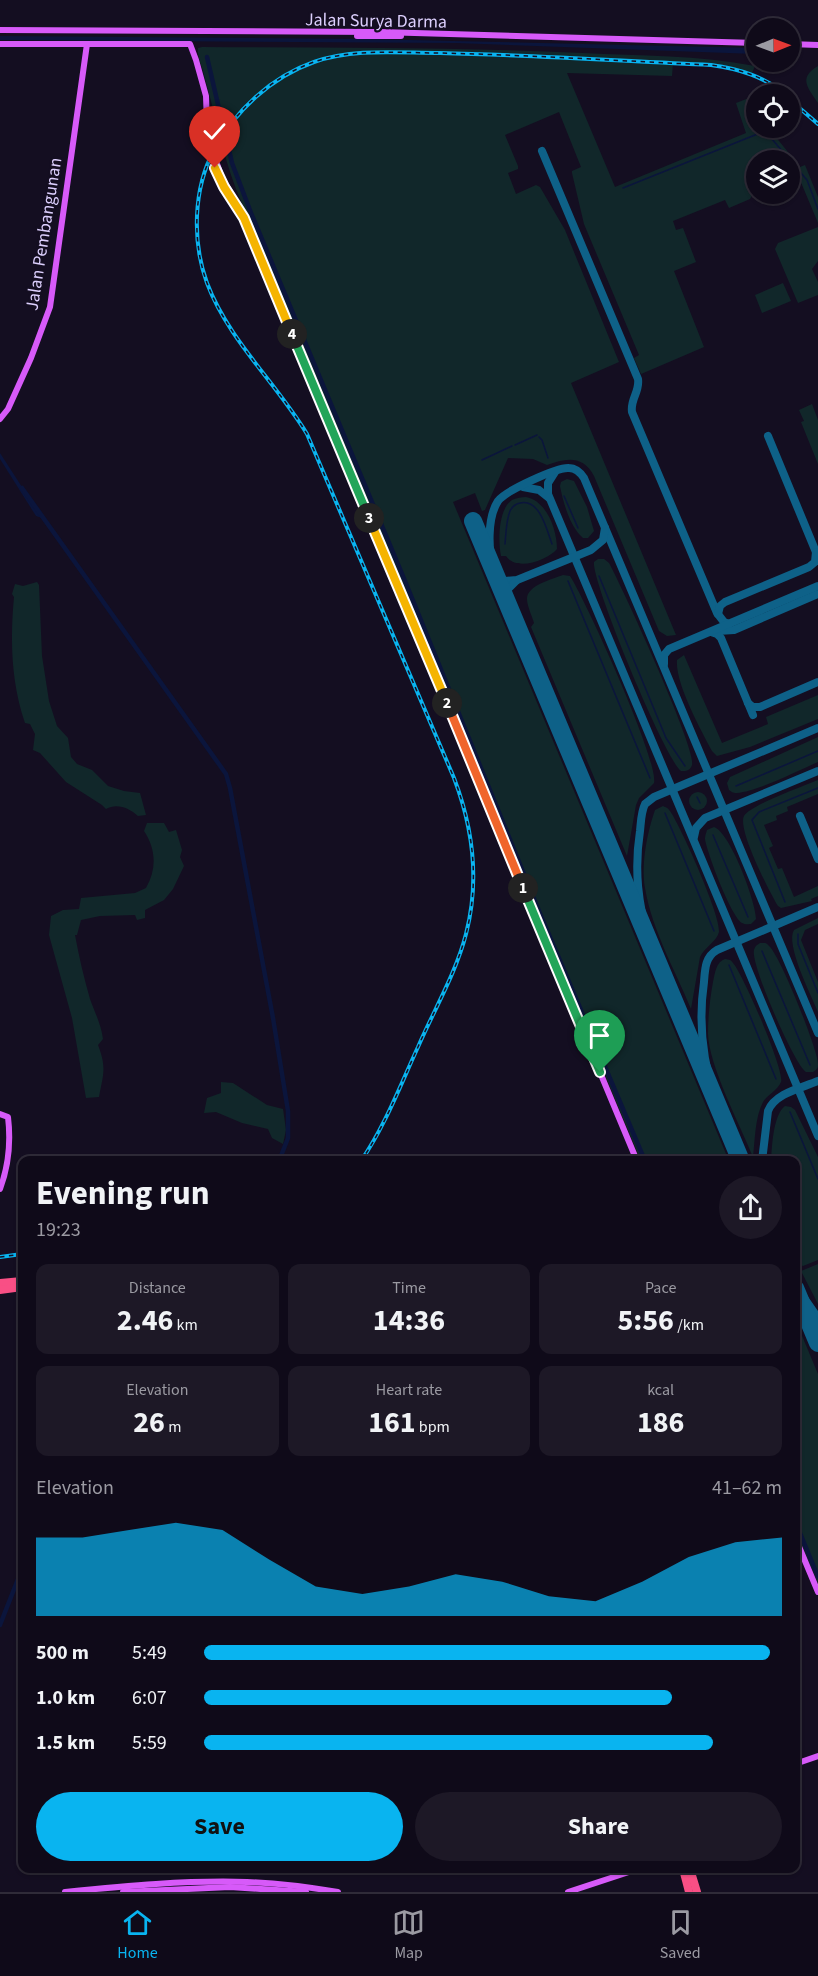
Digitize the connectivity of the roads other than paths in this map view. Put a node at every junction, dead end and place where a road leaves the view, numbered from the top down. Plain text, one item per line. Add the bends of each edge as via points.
1 (0, 30) edge
2 (135, 38) junction
3 (0, 44) edge
4 (86, 44) junction
5 (746, 45) edge
6 (800, 45) edge
7 (818, 46) edge
8 (0, 417) edge
9 (0, 1114) edge
10 (635, 1156) edge
11 (0, 1189) edge
12 (18, 1281) edge
13 (0, 1283) edge
14 (18, 1288) edge
15 (0, 1290) edge
16 (800, 1549) edge
17 (818, 1592) edge
18 (818, 1756) edge
19 (800, 1762) edge
20 (626, 1873) edge
21 (684, 1873) edge
22 (691, 1873) edge
23 (116, 1890) edge
24 (94, 1891) edge
25 (64, 1892) edge
26 (123, 1892) edge
27 (306, 1892) edge
28 (338, 1892) edge
29 (568, 1892) edge
30 (689, 1892) edge
31 (697, 1892) edge

1 - 2 main road, Jalan Surya Darma
2 - 4 main road, Jalan Surya Darma
2 - 5 main road, Jalan Surya Darma via 247,34 527,37
2 - 10 main road via 190,45 204,88 213,155 224,187 244,218
3 - 4 main road, Jalan Surya Darma
4 - 8 main road, Jalan Pembangunan via 50,307 22,379
6 - 7 main road
9 - 11 main road via 8,1117 9,1133
12 - 13 highway
14 - 15 highway
16 - 17 main road
18 - 19 main road
20 - 29 main road
21 - 30 highway
22 - 31 highway
23 - 24 main road
23 - 28 main road via 162,1884 246,1882
24 - 25 main road
26 - 27 main road via 249,1887

